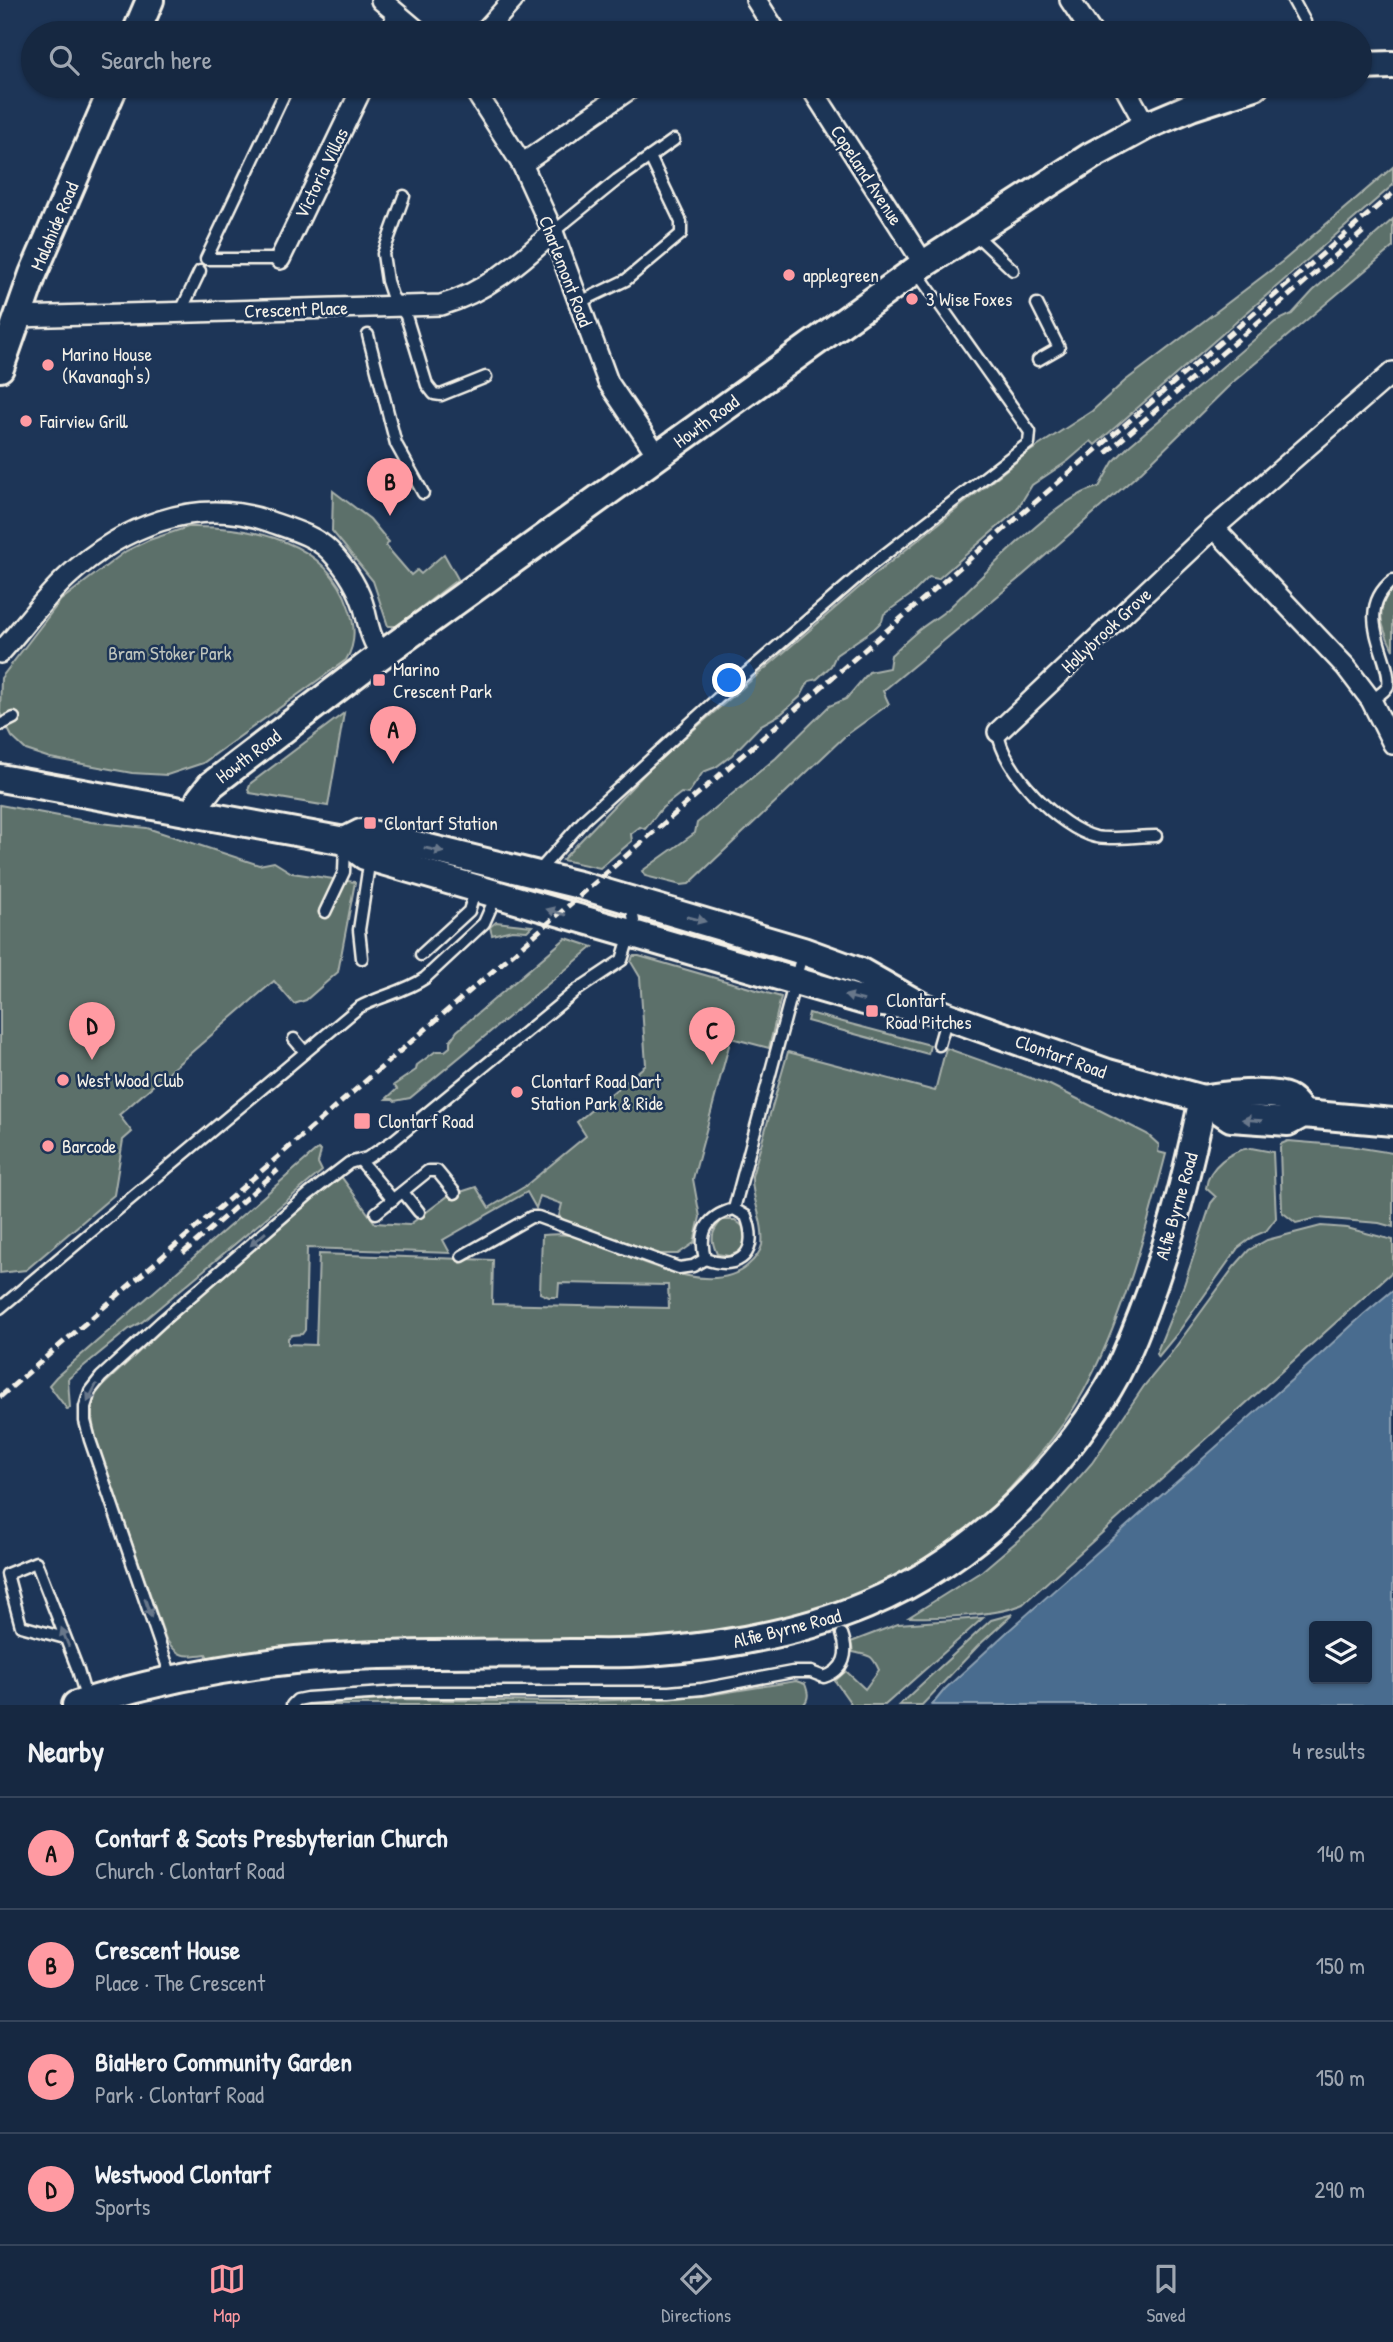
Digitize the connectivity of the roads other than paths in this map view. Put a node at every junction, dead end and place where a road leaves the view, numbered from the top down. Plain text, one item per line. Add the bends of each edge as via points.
1 (150, 0) edge
2 (381, 0) edge
3 (756, 0) edge
4 (1070, 0) edge
5 (1293, 0) edge
6 (505, 3) edge
7 (398, 15) junction
8 (141, 21) edge
9 (395, 21) edge
10 (405, 21) edge
11 (492, 21) edge
12 (769, 21) edge
13 (1084, 21) edge
14 (1304, 21) edge
15 (1393, 65) edge
16 (1372, 66) edge
17 (109, 98) edge
18 (282, 98) edge
19 (357, 98) edge
20 (480, 98) edge
21 (617, 98) edge
22 (817, 98) edge
23 (1131, 98) edge
24 (1218, 98) edge
25 (1146, 126) junction
26 (674, 140) dead end
27 (650, 157) junction
28 (522, 164) junction
29 (404, 196) dead end
30 (553, 232) junction
31 (974, 233) junction
32 (280, 259) joint
33 (920, 268) junction
34 (1013, 270) dead end
35 (200, 271) dead end
36 (578, 303) junction
37 (1037, 304) dead end
38 (399, 305) junction
39 (180, 313) junction
40 (17, 317) junction
41 (368, 335) dead end
42 (1038, 360) dead end
43 (0, 368) edge
44 (1393, 372) edge
45 (486, 377) dead end
46 (658, 456) junction
47 (423, 493) dead end
48 (1214, 528) junction
49 (1393, 580) edge
50 (0, 653) edge
51 (382, 655) junction
52 (1382, 709) edge
53 (14, 718) dead end
54 (0, 725) edge
55 (998, 732) joint
56 (1393, 744) edge
57 (1, 771) edge
58 (195, 813) junction
59 (1156, 836) dead end
60 (345, 841) junction
61 (370, 858) junction
62 (536, 874) junction
63 (486, 891) junction
64 (630, 901) junction
65 (325, 912) dead end
66 (630, 935) junction
67 (803, 951) junction
68 (421, 955) dead end
69 (362, 958) dead end
70 (794, 982) junction
71 (921, 1006) junction
72 (947, 1016) junction
73 (294, 1038) dead end
74 (939, 1045) dead end
75 (305, 1052) junction
76 (1203, 1100) junction
77 (1393, 1122) edge
78 (360, 1160) junction
79 (403, 1192) junction
80 (455, 1193) dead end
81 (393, 1200) junction
82 (734, 1209) junction
83 (419, 1212) dead end
84 (376, 1213) dead end
85 (463, 1256) dead end
86 (705, 1259) junction
87 (0, 1307) edge
88 (842, 1633) dead end
89 (65, 1638) junction
90 (172, 1680) junction
91 (82, 1703) edge
92 (292, 1705) edge

1 - 8 main road
2 - 7 street
3 - 12 street
4 - 13 street
5 - 14 lane
6 - 11 street
7 - 9 street
7 - 10 street
15 - 16 main road
17 - 40 main road, Malahide Road
18 - 32 lane via 206,259
19 - 32 street, Victoria Villas
20 - 28 street, Charlemont Road
21 - 28 street
22 - 33 street, Copeland Avenue
23 - 25 street
24 - 25 main road, Howth Road
25 - 31 main road, Howth Road via 1091,156
26 - 27 lane
27 - 30 lane
27 - 36 lane via 681,222 681,234 626,280
28 - 30 street, Charlemont Road
29 - 38 lane via 383,254 387,281
30 - 36 street, Charlemont Road
30 - 38 street, Crescent Place via 500,276 460,300
31 - 33 main road, Howth Road
31 - 34 lane
33 - 46 main road, Howth Road
33 - 62 lane via 1030,432 1029,443 870,566 738,680 585,820
35 - 39 lane
36 - 46 street, Charlemont Road via 608,382
37 - 42 lane via 1059,348
38 - 39 street, Crescent Place
38 - 45 lane via 426,385 434,394
39 - 40 street, Crescent Place
40 - 43 main road, Malahide Road
41 - 47 lane via 396,444
44 - 48 street, Hollybrook Grove
46 - 51 main road, Howth Road
48 - 52 street
48 - 55 street, Hollybrook Grove
49 - 52 lane via 1378,597 1376,610 1390,683
50 - 51 street via 44,600 89,558 144,526 199,512 257,518 299,532 329,550 356,586 372,641
51 - 58 main road, Howth Road via 211,785
52 - 56 street
53 - 54 lane
55 - 59 lane via 1013,767 1071,827 1107,838
57 - 58 main road, Clontarf Road
58 - 60 main road, Clontarf Road
60 - 61 main road, Clontarf Road
60 -> 62 main road, Clontarf Road via 361,833 376,835
60 - 65 lane via 344,872
61 - 63 main road, Clontarf Road
61 - 69 lane via 359,930
62 - 64 main road, Clontarf Road
66 -> 63 main road, Clontarf Road
63 - 68 lane
63 - 75 lane via 491,910 484,923 425,978 358,1008
64 - 66 lane via 634,921
64 -> 67 main road, Clontarf Road
66 - 70 main road, Clontarf Road
66 - 78 lane via 622,960 577,990 393,1141
67 - 70 lane
67 - 71 main road, Clontarf Road via 861,972
71 -> 70 main road, Clontarf Road via 864,1001
70 - 82 lane
71 - 72 main road, Clontarf Road
72 - 74 lane
72 - 76 main road, Clontarf Road via 1108,1073
73 - 75 lane
75 - 87 lane
76 - 77 main road, Clontarf Road via 1231,1118 1288,1122 1303,1114
76 - 90 main road, Alfie Byrne Road via 1172,1232 1121,1364 1070,1445 1023,1499 935,1571 874,1604 744,1642 646,1653 352,1656 282,1661
78 - 81 lane
78 -> 90 lane via 349,1163 309,1194 161,1322 90,1391 85,1407 90,1440
79 - 80 lane via 432,1170
79 - 81 lane
79 - 83 lane
81 - 84 lane
82 - 86 lane via 709,1221 703,1235
82 - 86 lane via 746,1216 750,1227 745,1256 730,1265
85 - 86 lane via 538,1217 679,1268
88 - 92 lane via 846,1659 824,1677 802,1671 669,1692 400,1692 307,1698
89 -> 89 lane via 36,1562 7,1574 21,1626
89 - 91 lane
90 - 91 main road, Alfie Byrne Road

